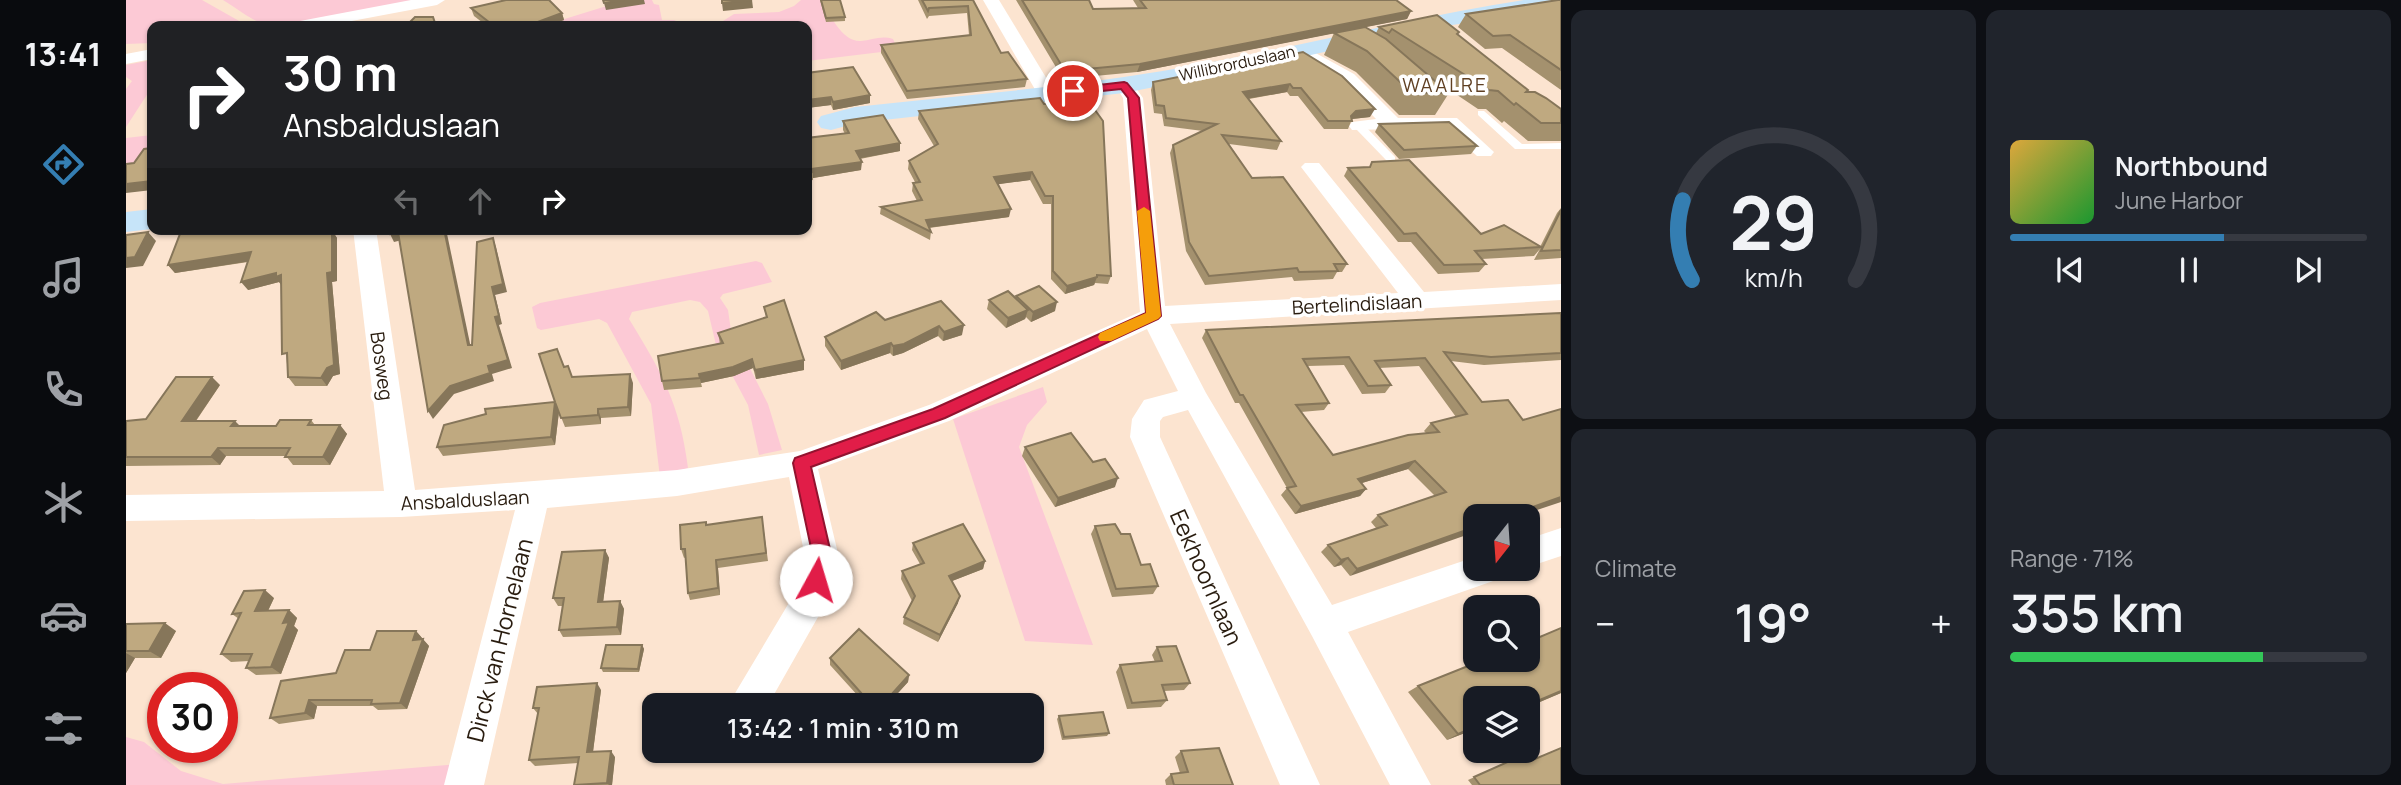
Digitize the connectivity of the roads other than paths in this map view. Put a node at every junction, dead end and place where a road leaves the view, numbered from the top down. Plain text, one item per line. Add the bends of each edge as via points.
1 (438, 0) edge
2 (991, 0) edge
3 (1561, 1) edge
4 (1437, 10) edge
5 (347, 21) edge
6 (1459, 43) edge
7 (1301, 50) junction
8 (147, 55) edge
9 (126, 59) edge
10 (1124, 85) junction
11 (1047, 94) junction
12 (1481, 113) dead end
13 (819, 124) edge
14 (1392, 124) junction
15 (1359, 126) joint
16 (1561, 146) edge
17 (1484, 152) dead end
18 (1391, 159) edge
19 (1312, 167) dead end
20 (147, 220) edge
21 (126, 222) edge
22 (365, 235) edge
23 (1561, 292) edge
24 (1418, 300) junction
25 (1153, 316) junction
26 (1195, 398) junction
27 (801, 463) junction
28 (534, 496) junction
29 (401, 504) junction
30 (126, 508) edge
31 (1561, 542) edge
32 (1540, 549) edge
33 (1463, 576) edge
34 (1324, 624) junction
35 (754, 693) edge
36 (464, 785) edge
37 (1300, 785) edge
38 (1411, 785) edge

1 - 5 street
2 - 11 street
3 - 4 main road, Willibrorduslaan via 1467,15
4 - 6 main road
4 - 7 main road, Willibrorduslaan via 1359,44
7 - 10 main road, Willibrorduslaan
7 - 14 street via 1347,78
8 - 9 street
10 - 11 main road, Willibrorduslaan
10 - 25 street via 1133,98
11 - 13 main road, Willibrorduslaan via 911,110 875,121
12 - 16 lane via 1519,147
14 - 15 street
14 - 17 street via 1450,122
15 - 18 lane
19 - 24 street
20 - 21 main road
22 - 29 street, Bosweg
23 - 24 street, Bertelindislaan
24 - 25 street, Bertelindislaan
25 - 26 street
25 - 27 street, Ansbalduslaan via 939,413
26 - 34 street
26 - 37 street, Eekhoornlaan via 1154,408 1146,419 1145,437
27 - 28 street, Ansbalduslaan via 677,483
27 - 35 street via 823,562 810,599
28 - 29 street, Ansbalduslaan
28 - 36 street, Dirck van Hornelaan
29 - 30 street, Ansbalduslaan
31 - 32 street
33 - 34 street
34 - 38 street

